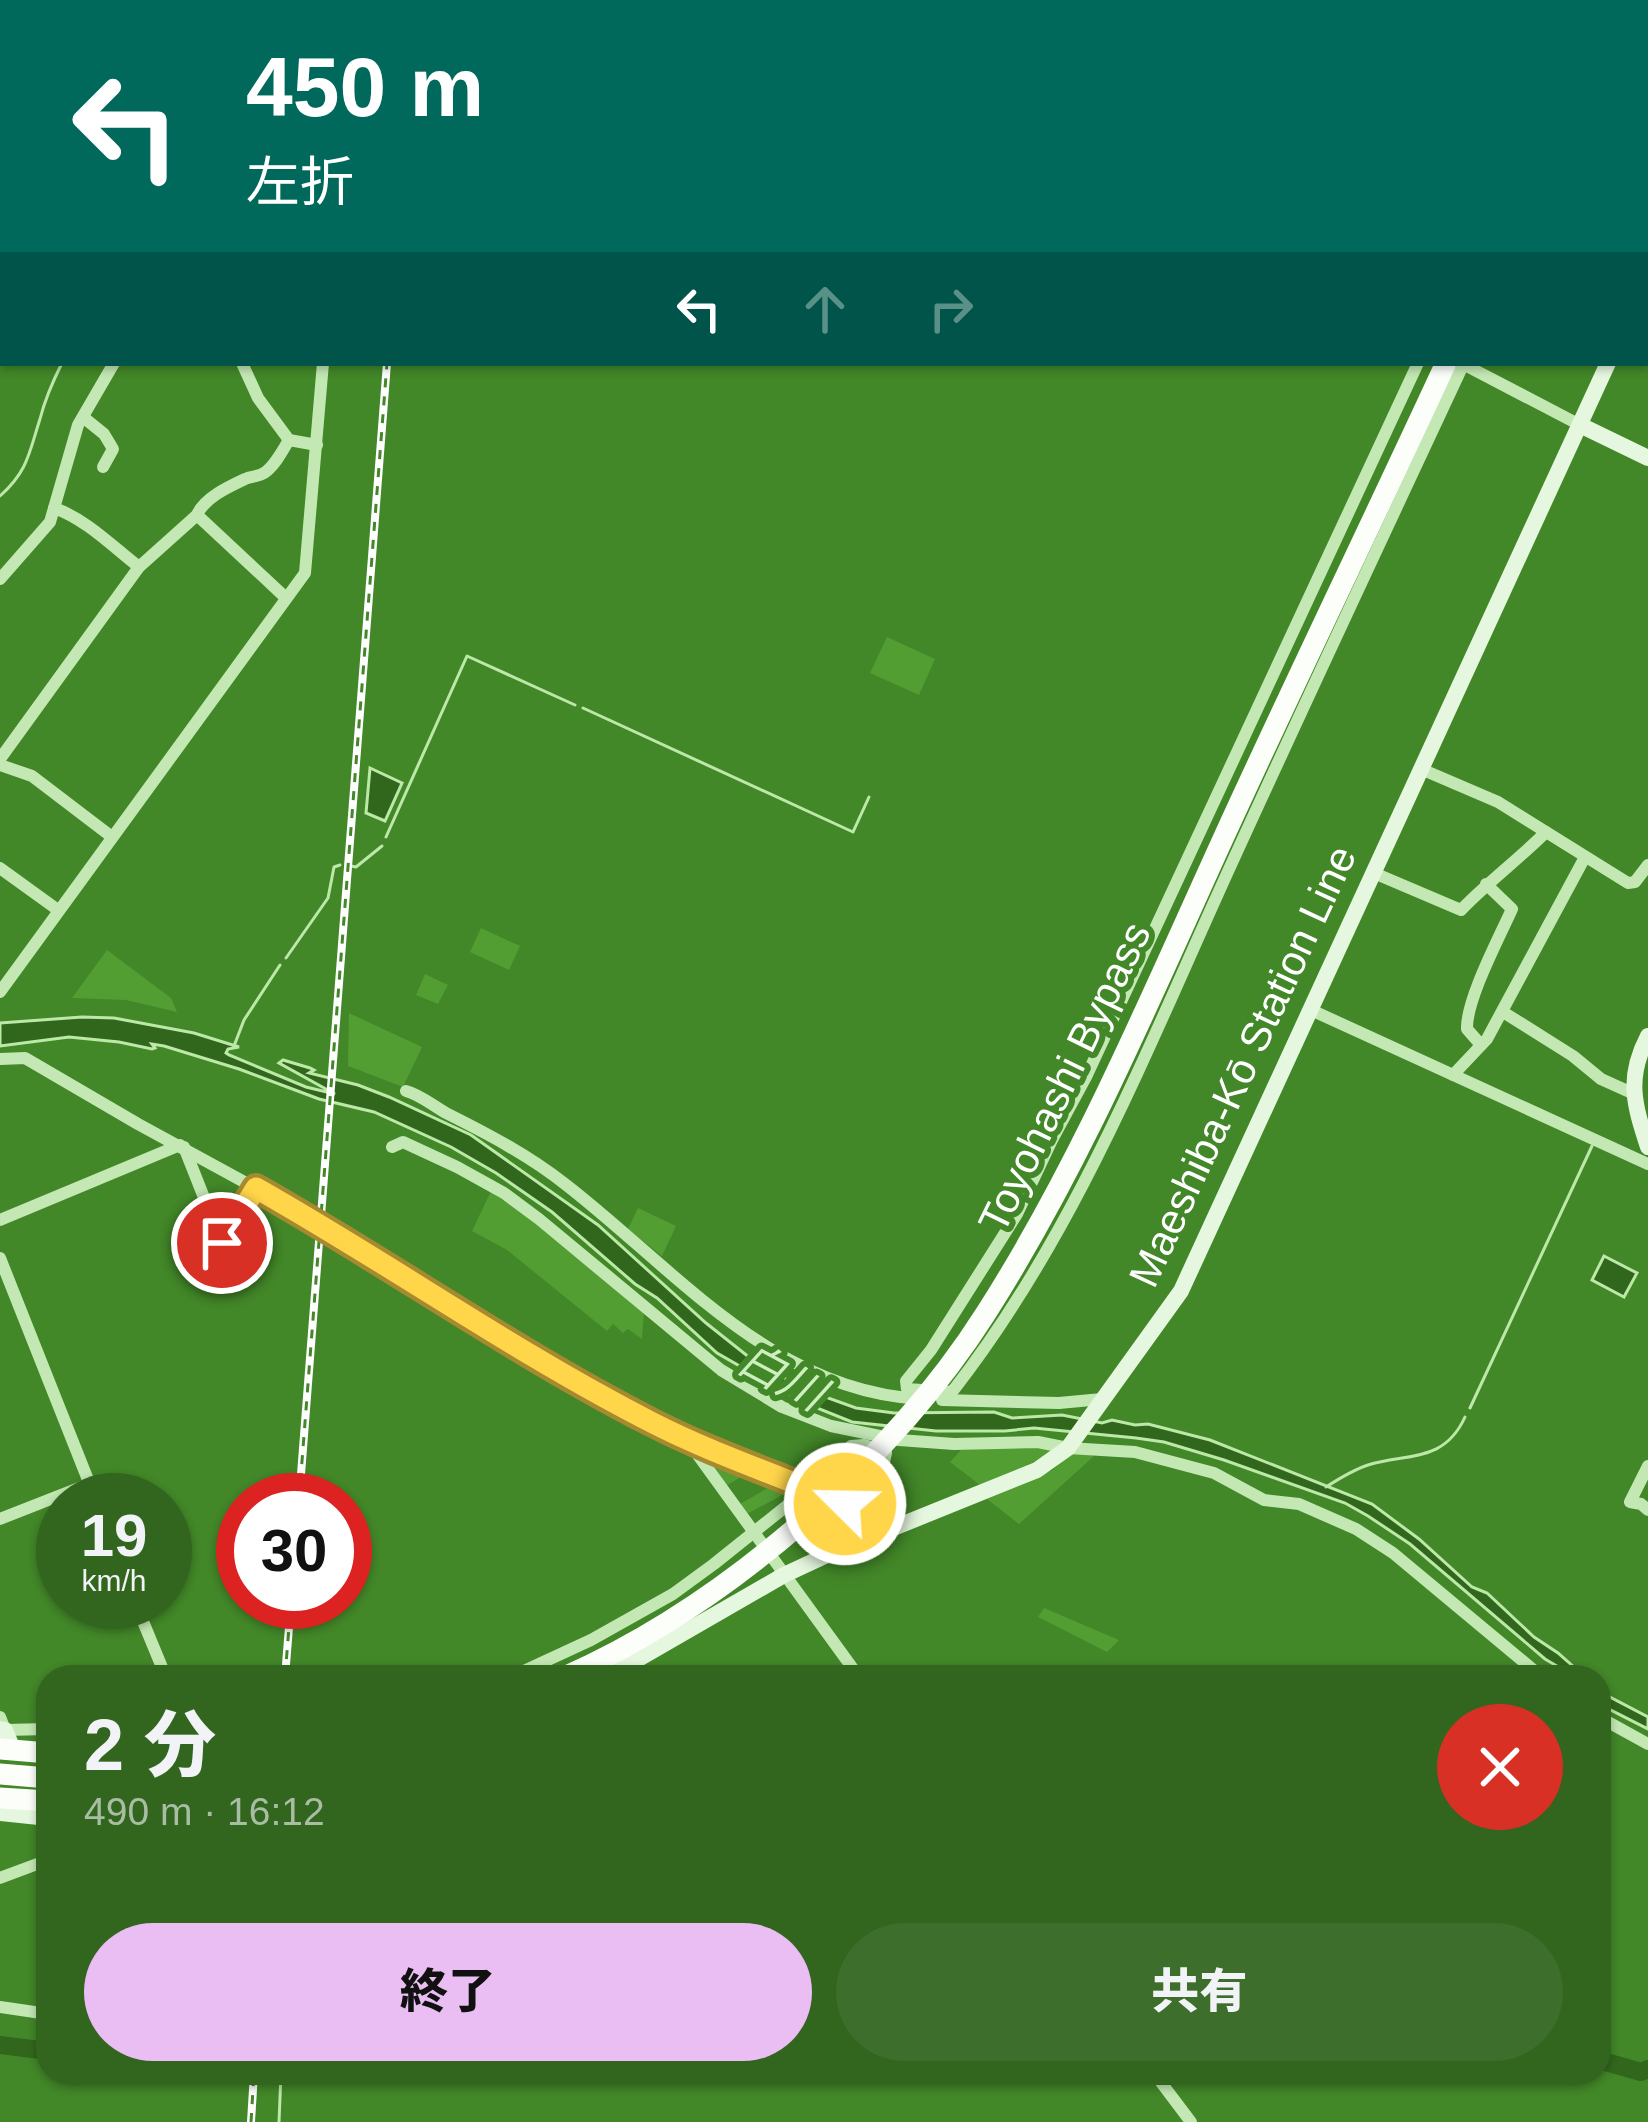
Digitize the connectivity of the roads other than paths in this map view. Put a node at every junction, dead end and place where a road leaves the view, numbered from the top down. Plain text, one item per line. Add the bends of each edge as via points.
1 (112, 366) edge
2 (243, 366) edge
3 (323, 366) edge
4 (1417, 366) edge
5 (1456, 366) edge
6 (1456, 366) edge
7 (1456, 366) edge
8 (1463, 366) edge
9 (1607, 366) edge
10 (83, 417) junction
11 (1580, 425) junction
12 (289, 440) junction
13 (317, 445) junction
14 (1648, 458) edge
15 (104, 466) dead end
16 (54, 508) junction
17 (197, 515) junction
18 (139, 567) junction
19 (1, 575) edge
20 (286, 598) junction
21 (1263, 698) junction
22 (1300, 713) junction
23 (0, 762) edge
24 (1421, 769) junction
25 (1546, 832) junction
26 (112, 837) junction
27 (1585, 857) junction
28 (1648, 865) edge
29 (0, 868) edge
30 (1375, 873) junction
31 (1486, 884) junction
32 (58, 910) junction
33 (1150, 937) junction
34 (1191, 954) junction
35 (0, 991) edge
36 (1311, 1010) junction
37 (1503, 1012) junction
38 (1648, 1036) edge
39 (1481, 1045) junction
40 (0, 1059) edge
41 (1453, 1075) junction
42 (1086, 1077) junction
43 (1638, 1087) edge
44 (406, 1091) dead end
45 (1127, 1097) junction
46 (182, 1146) junction
47 (392, 1147) dead end
48 (1648, 1147) edge
49 (1648, 1164) edge
50 (256, 1188) junction
51 (1017, 1214) junction
52 (0, 1220) edge
53 (1060, 1232) junction
54 (0, 1258) edge
55 (932, 1350) junction
56 (970, 1368) junction
57 (1100, 1402) junction
58 (684, 1437) junction
59 (1070, 1446) junction
60 (1648, 1466) edge
61 (85, 1473) edge
62 (808, 1488) junction
63 (845, 1504) junction
64 (36, 1505) edge
65 (1648, 1510) edge
66 (0, 1519) edge
67 (898, 1526) junction
68 (754, 1532) junction
69 (830, 1554) junction
70 (784, 1575) junction
71 (146, 1629) edge
72 (161, 1665) edge
73 (539, 1665) edge
74 (591, 1665) edge
75 (603, 1665) edge
76 (628, 1665) edge
77 (850, 1665) edge
78 (1528, 1665) edge
79 (1611, 1724) edge
80 (36, 1730) edge
81 (3, 1734) edge
82 (1648, 1744) edge
83 (36, 1748) edge
84 (0, 1774) edge
85 (36, 1777) edge
86 (0, 1784) edge
87 (0, 1798) edge
88 (36, 1800) edge
89 (36, 1802) edge
90 (36, 1805) edge
91 (0, 1814) edge
92 (36, 1864) edge
93 (0, 1878) edge
94 (0, 2007) edge
95 (36, 2012) edge
96 (1163, 2085) edge
97 (1191, 2122) edge

1 - 10 street
2 - 12 street
3 - 13 street
4 - 21 street
5 - 22 street
6 - 74 highway, Toyohashi Bypass, bridge via 1234,812 1111,1084 984,1316 922,1398 817,1508 757,1560
7 - 75 highway, Toyohashi Bypass, bridge via 1117,1087 989,1321 926,1403 822,1514 682,1621
8 - 11 street
9 - 11 main road, Maeshiba-Kō Station Line
10 - 15 street via 112,445
10 - 16 street
11 - 14 main road
11 - 24 main road, Maeshiba-Kō Station Line
12 - 13 street
12 - 17 street via 262,475 206,502
13 - 20 street via 307,565
16 - 18 street
16 - 19 street via 44,532
17 - 18 street
17 - 20 street
18 - 23 street
20 - 26 street
21 - 22 street
21 - 33 street
22 - 34 street
23 - 26 street via 32,776
24 - 25 street
24 - 30 main road, Maeshiba-Kō Station Line
25 - 27 street
25 - 31 street
26 - 32 street
27 - 28 street via 1628,883
27 - 37 street
29 - 32 street
30 - 31 street via 1461,910
30 - 36 main road, Maeshiba-Kō Station Line
31 - 39 street via 1512,910 1467,1018
32 - 35 street
33 - 34 street
33 - 42 street
34 - 45 street
36 - 41 street
36 - 57 main road, Maeshiba-Kō Station Line via 1181,1291
37 - 39 street
37 - 43 street via 1601,1079
38 - 43 main road
39 - 41 street
40 - 46 street via 26,1058
41 - 49 street
42 - 45 street
42 - 51 street
43 - 48 main road
44 - 57 street via 543,1168 757,1343 802,1369 900,1398
45 - 53 street
46 - 50 street
46 - 50 street via 222,1243
46 - 52 street
47 - 59 street via 403,1142 504,1193 721,1370 782,1407 898,1440
50 - 58 street
51 - 53 street
51 - 55 street
53 - 56 street
54 - 61 street
55 - 56 street
55 - 56 street via 907,1389 952,1393
57 - 59 main road, Maeshiba-Kō Station Line
58 - 62 street
58 - 68 street
59 - 67 main road, Maeshiba-Kō Station Line via 1048,1465
59 - 78 street via 1135,1452 1214,1473 1260,1499 1299,1504 1356,1529
60 - 65 street via 1630,1502
62 - 63 street
62 - 63 street via 851,1446 886,1453 883,1467
62 - 68 street
63 - 67 street
63 - 69 street via 824,1527
64 - 66 street
67 - 69 main road, Maeshiba-Kō Station Line
68 - 70 street
68 - 73 street via 650,1608
69 - 70 main road, Maeshiba-Kō Station Line
70 - 76 main road, Maeshiba-Kō Station Line
70 - 77 street
71 - 72 street
79 - 82 street
80 - 81 street
81 - 83 highway
84 - 85 highway
86 - 88 highway
87 - 89 highway
90 - 91 main road
92 - 93 street
94 - 95 street
96 - 97 street

